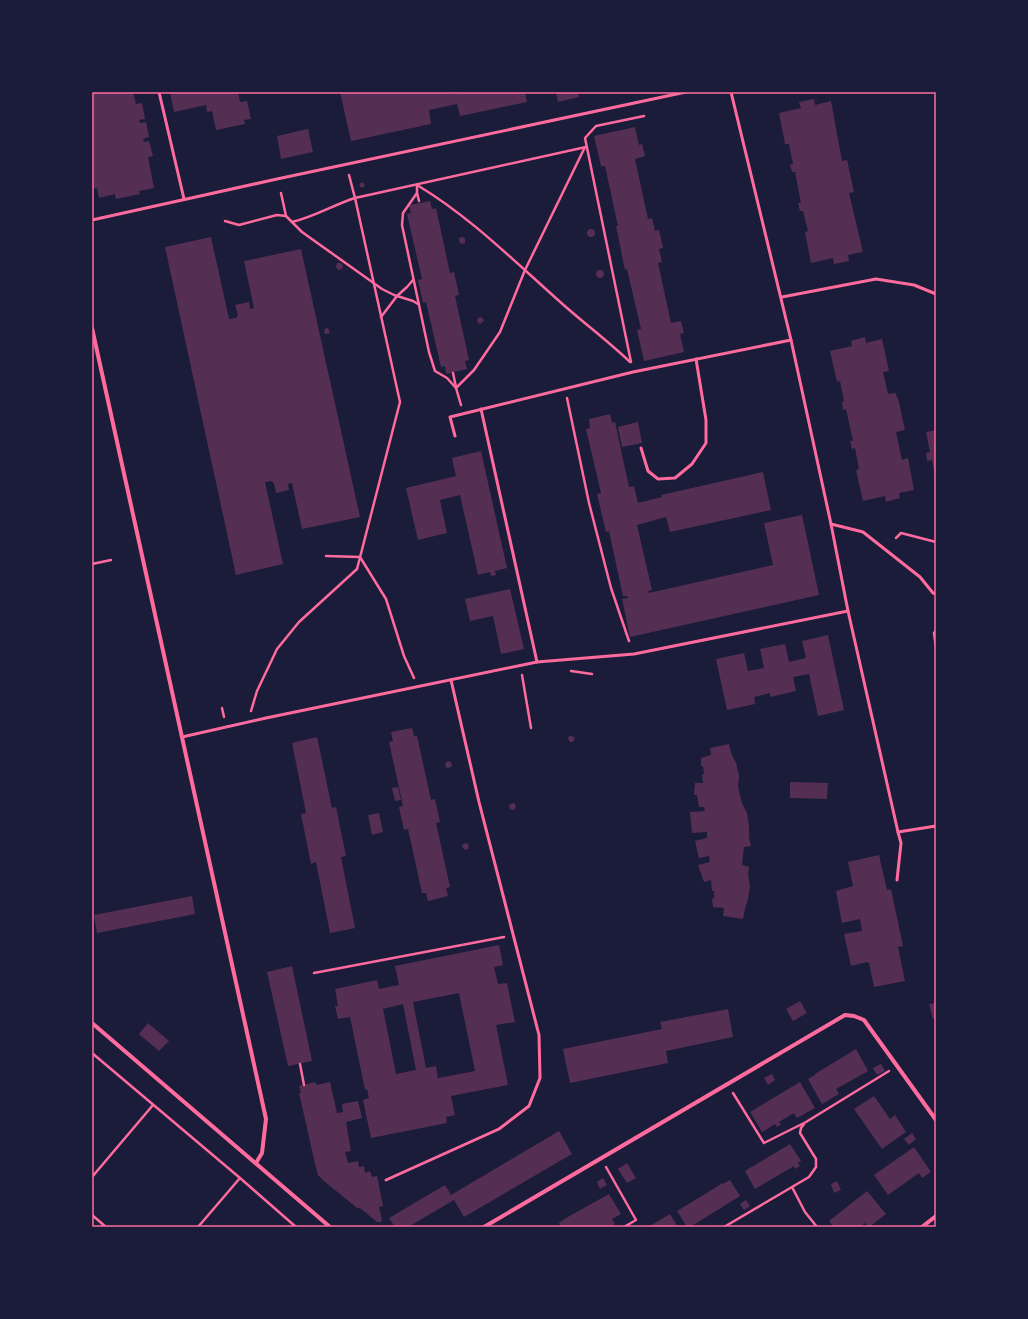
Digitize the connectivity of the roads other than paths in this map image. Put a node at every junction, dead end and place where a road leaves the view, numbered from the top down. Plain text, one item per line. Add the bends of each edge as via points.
1 (159, 92) edge
2 (686, 92) edge
3 (731, 92) edge
4 (184, 200) junction
5 (92, 220) edge
6 (936, 294) edge
7 (782, 297) junction
8 (92, 328) edge
9 (791, 340) junction
10 (696, 360) junction
11 (481, 409) junction
12 (455, 436) dead end
13 (641, 448) dead end
14 (831, 524) junction
15 (936, 594) edge
16 (848, 611) junction
17 (537, 662) junction
18 (452, 680) junction
19 (182, 737) junction
20 (936, 826) edge
21 (898, 832) junction
22 (897, 880) dead end
23 (92, 1023) edge
24 (936, 1120) edge
25 (256, 1163) junction
26 (386, 1180) dead end
27 (936, 1216) edge
28 (330, 1227) edge
29 (484, 1227) edge
30 (922, 1227) edge

1 - 4 lane
2 - 4 lane
3 - 7 lane
4 - 5 lane
6 - 7 lane via 914,285 876,279
7 - 9 lane
8 - 19 street
9 - 10 lane
9 - 14 lane
10 - 11 lane via 633,372
10 - 13 lane via 706,420 706,443 692,464 675,478 658,479 648,471
11 - 12 lane via 450,417
11 - 17 lane
14 - 15 lane via 863,532 920,577
14 - 16 lane
16 - 17 lane via 634,654
16 - 21 lane
17 - 18 lane
18 - 19 lane
18 - 26 lane via 479,802 539,1035 540,1078 529,1106 499,1129
19 - 25 street via 266,1118 262,1153
20 - 21 lane
21 - 22 lane via 901,843
23 - 25 street
24 - 29 street via 864,1020 845,1015
25 - 28 street
27 - 30 street

